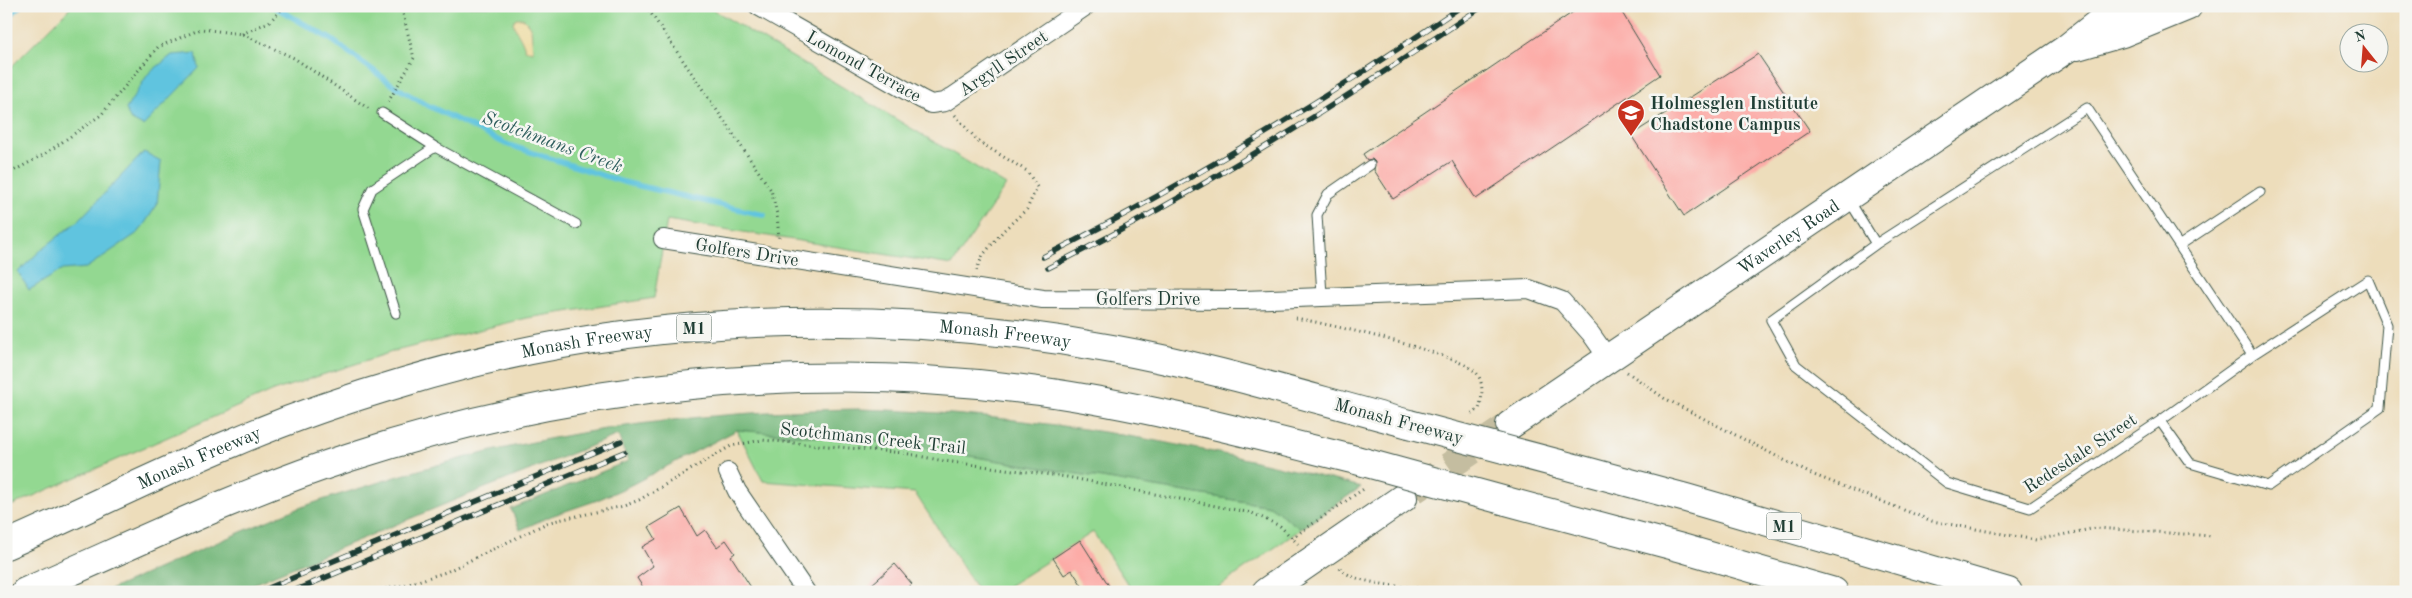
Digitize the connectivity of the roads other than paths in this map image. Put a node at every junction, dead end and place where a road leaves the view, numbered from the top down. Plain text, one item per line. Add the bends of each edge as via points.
1 (758, 6) edge
2 (1086, 6) edge
3 (2125, 6) edge
4 (2188, 6) edge
5 (2066, 49) junction
6 (946, 102) joint
7 (384, 109) road end
8 (435, 147) junction
9 (1370, 165) dead end
10 (2260, 192) dead end
11 (1848, 197) junction
12 (576, 224) dead end
13 (663, 239) dead end
14 (1876, 244) junction
15 (2180, 245) junction
16 (1322, 295) junction
17 (396, 313) dead end
18 (2252, 355) junction
19 (1608, 358) junction
20 (2160, 421) junction
21 (1510, 425) tunnel mouth
22 (728, 472) dead end
23 (1403, 498) tunnel mouth
24 (6, 545) edge
25 (25, 592) edge
26 (806, 592) edge
27 (1266, 592) edge
28 (1834, 592) edge
29 (2008, 592) edge

1 - 6 street, Lomond Terrace via 931,104
2 - 6 street, Argyll Street
3 - 5 main road, Waverley Road via 2111,13
4 - 5 main road, Waverley Road via 2122,33
5 - 11 main road, Waverley Road
7 - 8 lane
8 - 12 lane
8 - 17 lane via 372,189 363,209
9 - 16 lane via 1328,194 1316,215
10 - 15 lane
11 - 14 lane
11 - 19 main road, Waverley Road
13 - 16 street, Golfers Drive via 1043,299 1244,300
14 - 15 lane via 2088,108
14 - 20 lane, Redesdale Street via 1771,320 1796,364 1946,483 2030,508
15 - 18 lane
16 - 19 street, Golfers Drive via 1529,289 1562,300
18 - 20 lane, Redesdale Street
18 - 20 lane, Redesdale Street via 2368,280 2387,325 2380,408 2268,486 2190,463
19 - 21 main road, Waverley Road
22 - 26 street via 737,491
23 - 27 main road
24 - 29 main road, Monash Freeway / M1, bridge via 230,443 396,384 536,349 603,338 763,322 889,323 980,329 1047,338 1183,364 1704,503
25 - 28 main road, bridge via 265,489 366,452 448,428 618,392 689,384 829,377 987,385 1108,403 1356,460

